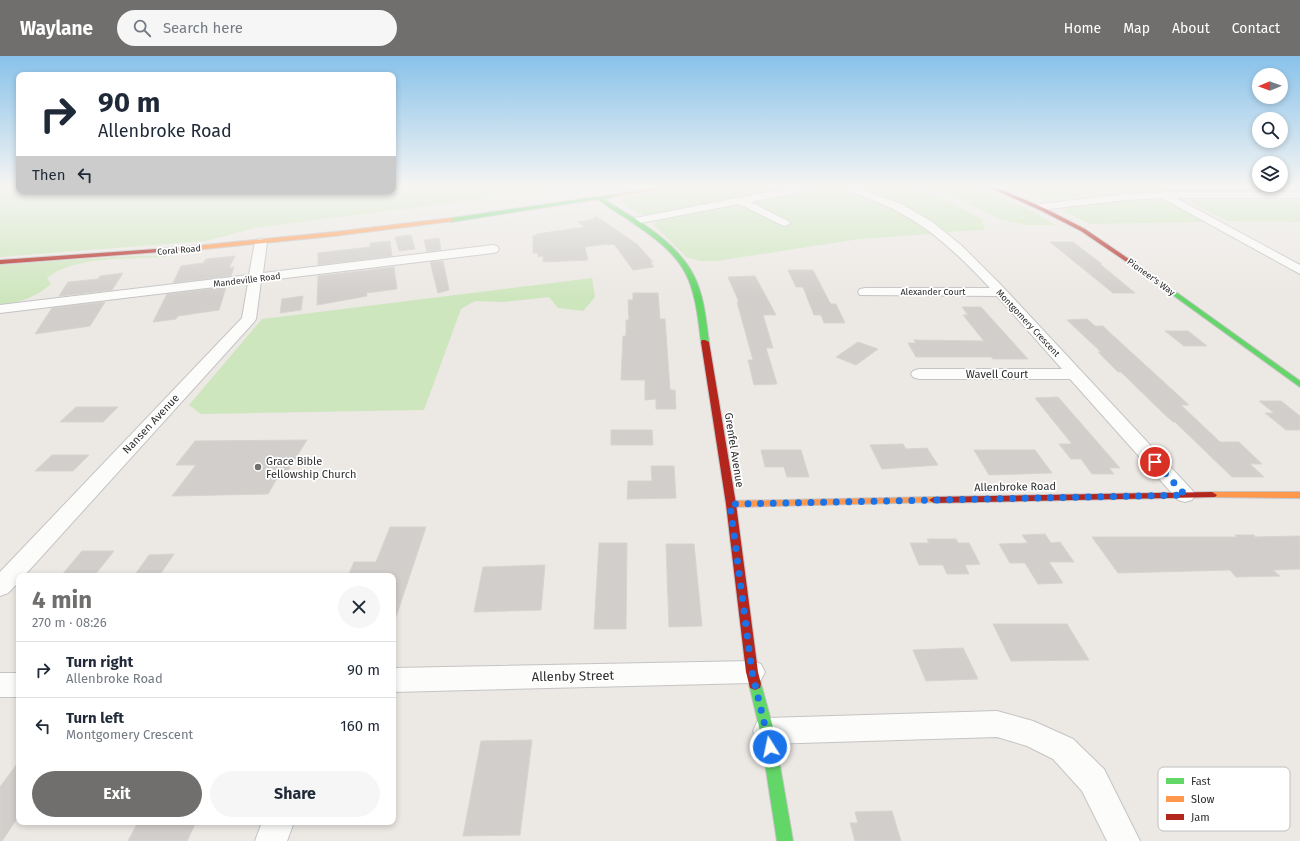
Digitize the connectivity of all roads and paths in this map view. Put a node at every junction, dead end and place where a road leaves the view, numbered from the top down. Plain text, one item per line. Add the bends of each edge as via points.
1 (414, 224) edge
2 (638, 224) edge
3 (927, 224) edge
4 (1073, 224) edge
5 (1214, 224) edge
6 (261, 242) junction
7 (493, 249) dead end
8 (0, 262) edge
9 (1300, 270) edge
10 (255, 279) junction
11 (865, 292) dead end
12 (1000, 292) junction
13 (0, 309) edge
14 (919, 374) dead end
15 (1075, 374) junction
16 (1300, 386) edge
17 (1185, 495) junction
18 (1300, 495) edge
19 (730, 504) junction
20 (0, 587) edge
21 (752, 672) junction
22 (396, 680) edge
23 (0, 685) edge
24 (16, 685) edge
25 (767, 732) junction
26 (277, 825) edge
27 (270, 841) edge
28 (785, 841) edge
29 (1124, 841) edge

1 - 6 main road, Coral Road
2 - 19 main road, Grenfel Avenue via 671,250 689,272 698,298
3 - 12 street, Montgomery Crescent via 948,239
4 - 16 main road, Pioneer's Way via 1095,237
5 - 9 street
6 - 8 main road, Coral Road
6 - 10 street, Nansen Avenue
7 - 10 street, Mandeville Road
10 - 13 street, Mandeville Road
10 - 20 street, Nansen Avenue via 248,319
11 - 12 street, Alexander Court
12 - 15 street, Montgomery Crescent
14 - 15 street, Wavell Court
15 - 17 street, Montgomery Crescent
17 - 18 main road, Allenbroke Road
17 - 19 main road, Allenbroke Road
19 - 21 main road, Grenfel Avenue
21 - 22 street, Allenby Street
21 - 25 main road, Grenfel Avenue
23 - 24 street
25 - 28 main road, Grenfel Avenue
25 - 29 street via 997,724 1033,734 1063,749 1093,780
26 - 27 street

